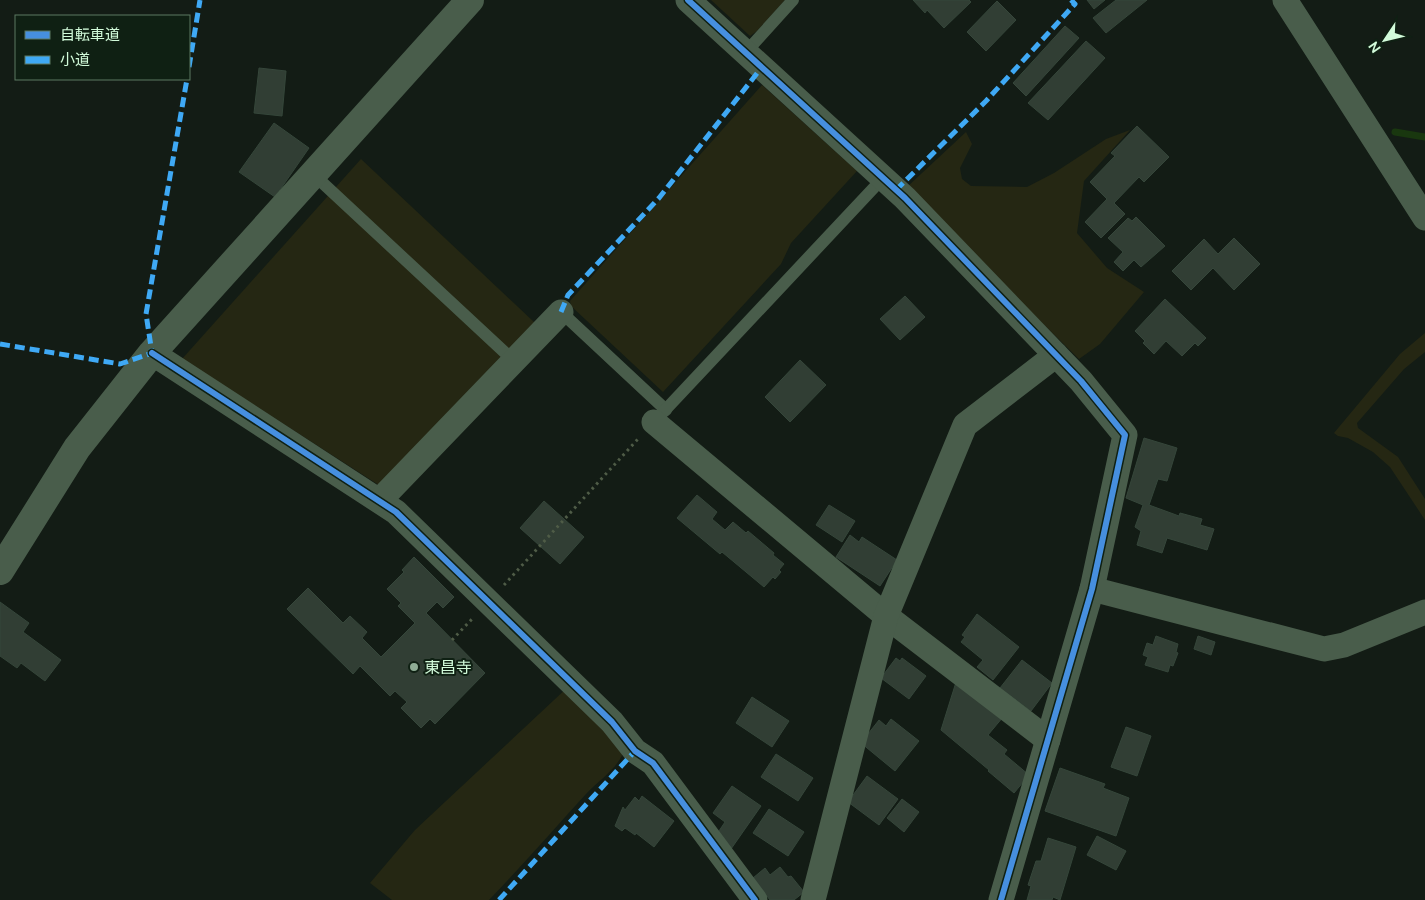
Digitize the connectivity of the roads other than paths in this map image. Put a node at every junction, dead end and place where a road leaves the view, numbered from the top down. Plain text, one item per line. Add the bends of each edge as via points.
1 (470, 0) edge
2 (688, 0) edge
3 (793, 0) edge
4 (1285, 0) edge
5 (746, 52) junction
6 (313, 174) junction
7 (883, 178) junction
8 (1425, 218) edge
9 (560, 312) joint
10 (152, 353) junction
11 (1056, 355) junction
12 (514, 361) junction
13 (660, 416) junction
14 (380, 500) junction
15 (0, 571) edge
16 (1092, 589) junction
17 (1425, 612) edge
18 (886, 616) junction
19 (1048, 740) junction
20 (754, 900) edge
21 (813, 900) edge
22 (1001, 900) edge

1 - 6 street
2 - 5 street
3 - 5 lane
4 - 8 street
5 - 7 street
6 - 10 street
6 - 12 lane
7 - 11 street
7 - 13 lane
9 - 12 street
9 - 13 lane
10 - 14 street
10 - 15 street via 77,448
11 - 16 street via 1125,435
11 - 18 street via 965,425
12 - 14 street
13 - 18 street
14 - 20 street via 612,722 635,751 652,763
16 - 17 street via 1324,649 1344,646
16 - 19 street
18 - 19 street
18 - 21 street
19 - 22 street

